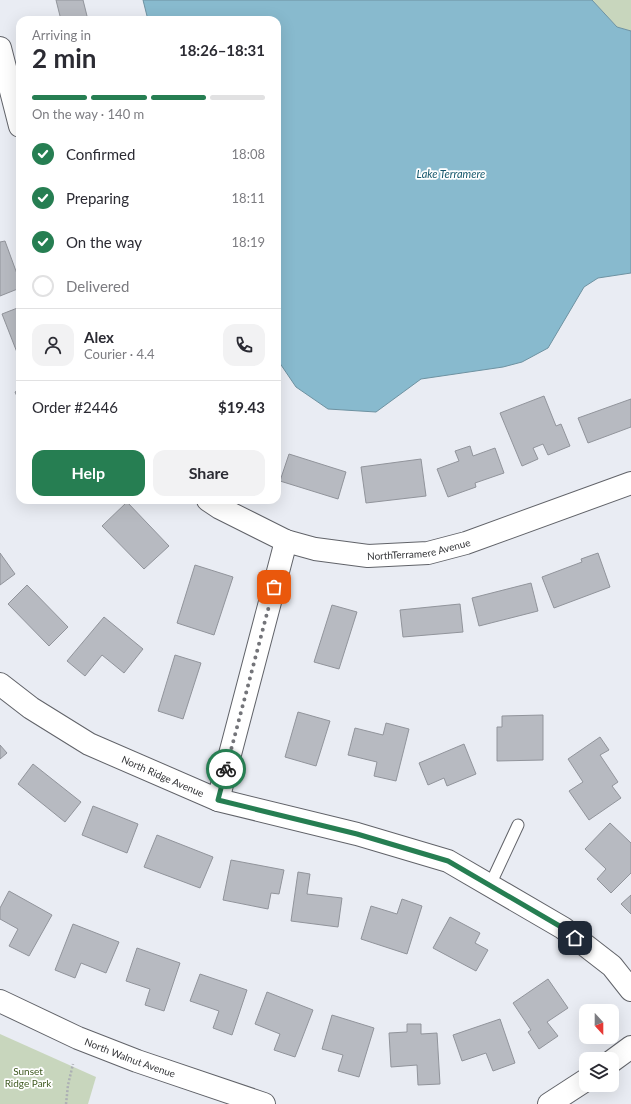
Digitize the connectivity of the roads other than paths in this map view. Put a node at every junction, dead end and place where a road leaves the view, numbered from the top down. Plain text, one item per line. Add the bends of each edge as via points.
1 (0, 48) edge
2 (16, 110) edge
3 (631, 483) edge
4 (214, 504) edge
5 (286, 541) junction
6 (0, 684) edge
7 (218, 800) junction
8 (518, 825) dead end
9 (490, 885) junction
10 (631, 990) edge
11 (0, 1001) edge
12 (631, 1047) edge
13 (619, 1056) edge
14 (579, 1085) edge
15 (264, 1104) edge
16 (549, 1104) edge

1 - 2 street
3 - 5 street, NorthTerramere Avenue via 466,543 428,553 368,556 314,549
4 - 5 street, NorthTerramere Avenue
5 - 7 street
6 - 7 street, North Ridge Avenue via 31,708 88,744
7 - 9 street, North Ridge Avenue via 357,834 448,861
8 - 9 lane
9 - 10 street, North Ridge Avenue via 563,928 612,966
11 - 15 street, North Walnut Avenue via 137,1061
12 - 13 street
14 - 16 street

